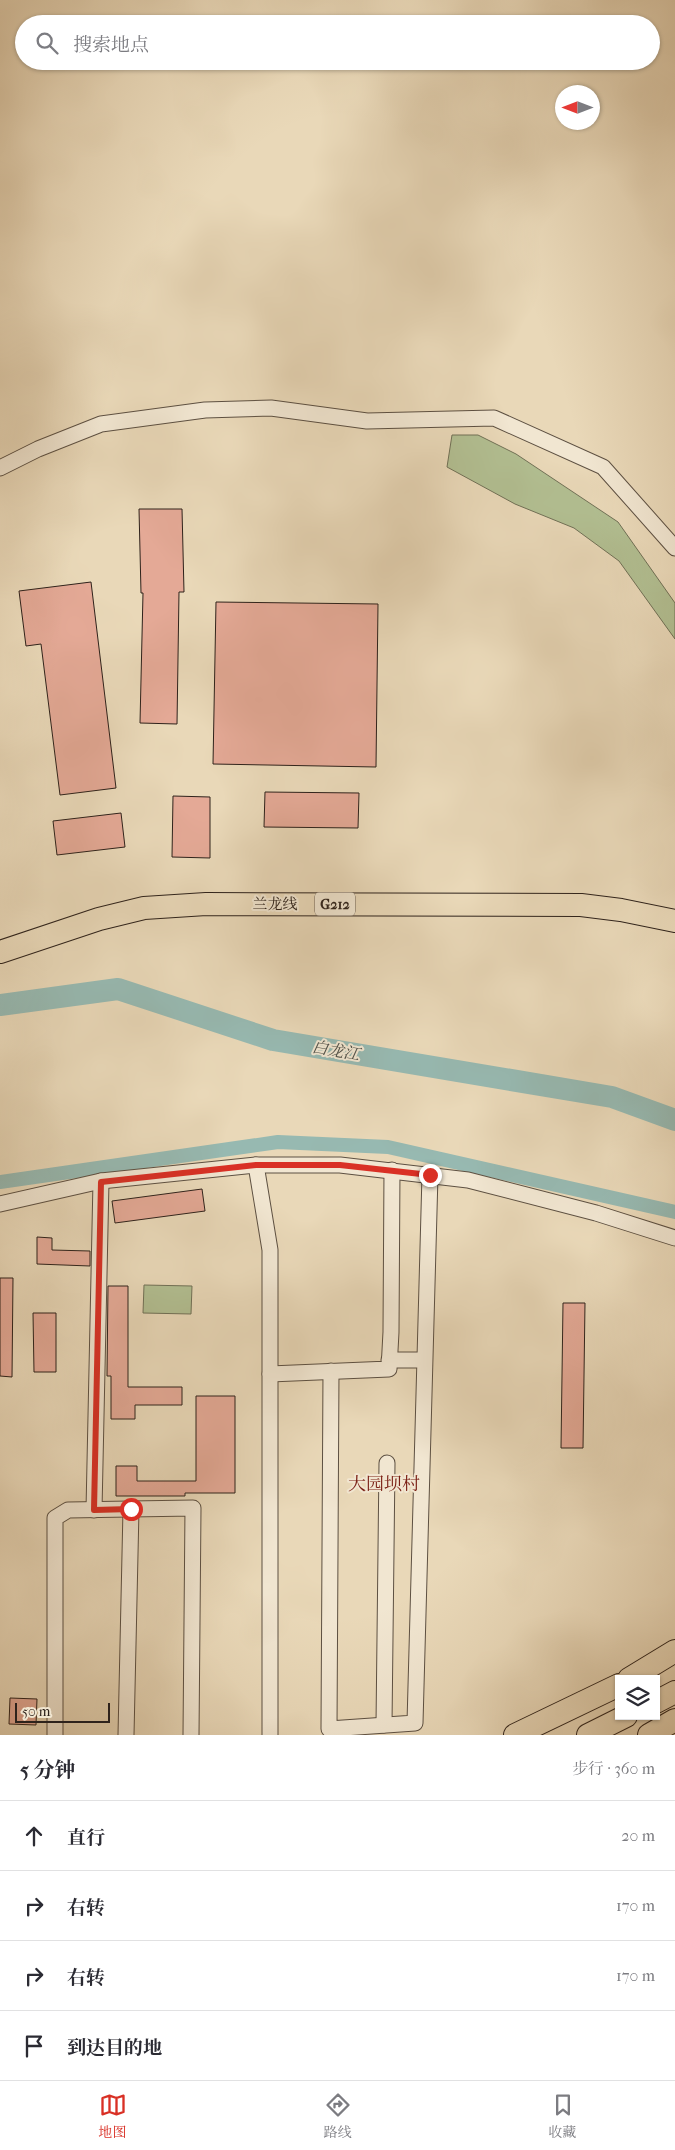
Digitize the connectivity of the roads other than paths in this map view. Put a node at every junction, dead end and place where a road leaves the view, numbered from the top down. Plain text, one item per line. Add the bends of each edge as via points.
1 (0, 468) edge
2 (675, 548) edge
3 (675, 921) edge
4 (0, 952) edge
5 (256, 1165) junction
6 (392, 1170) junction
7 (430, 1175) junction
8 (101, 1182) junction
9 (0, 1204) edge
10 (675, 1238) edge
11 (389, 1360) junction
12 (424, 1360) junction
13 (331, 1371) junction
14 (270, 1374) junction
15 (387, 1463) dead end
16 (131, 1509) junction
17 (94, 1510) junction
18 (675, 1651) edge
19 (636, 1675) edge
20 (615, 1687) edge
21 (675, 1692) edge
22 (660, 1700) edge
23 (618, 1720) edge
24 (675, 1720) edge
25 (384, 1725) junction
26 (55, 1735) edge
27 (126, 1735) edge
28 (191, 1735) edge
29 (270, 1735) edge
30 (516, 1735) edge
31 (588, 1735) edge
32 (649, 1735) edge

1 - 2 street via 101,424 205,410 272,408 367,421 494,418 603,467
3 - 4 highway, 兰龙线 / G212 via 581,905 206,904 144,908 99,918
5 - 6 street via 340,1165
5 - 8 street
5 - 14 street via 270,1250
6 - 7 street
6 - 11 street
7 - 10 street via 468,1180 578,1208
7 - 12 street
8 - 9 street
8 - 17 street
11 - 12 street
11 - 13 street via 389,1369
12 - 25 street via 415,1723
13 - 14 street
13 - 25 street via 329,1729
14 - 29 street
15 - 25 street
16 - 17 street
16 - 27 street
16 - 28 street via 193,1508
17 - 26 street via 68,1510 55,1518
18 - 19 highway
20 - 30 highway
21 - 22 highway
23 - 31 highway
24 - 32 highway

